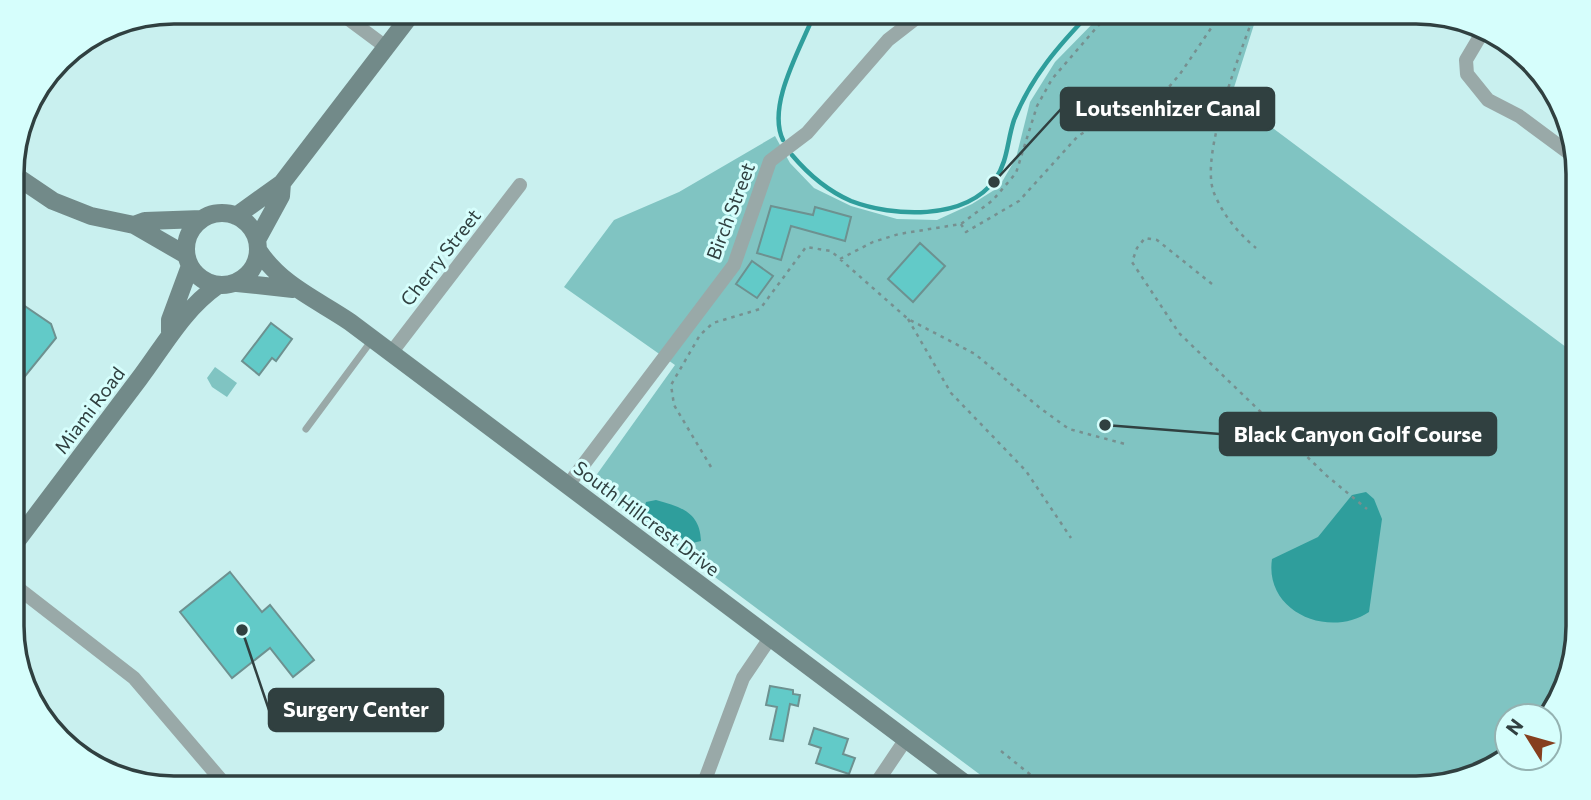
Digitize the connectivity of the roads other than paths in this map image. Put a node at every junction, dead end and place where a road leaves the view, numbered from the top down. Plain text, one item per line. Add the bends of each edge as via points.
1 (908, 24) edge
2 (356, 25) edge
3 (403, 25) edge
4 (1479, 38) edge
5 (386, 47) junction
6 (1564, 150) edge
7 (25, 181) edge
8 (282, 183) junction
9 (520, 185) dead end
10 (236, 216) junction
11 (202, 219) junction
12 (134, 225) junction
13 (258, 245) junction
14 (188, 260) junction
15 (237, 283) junction
16 (217, 286) junction
17 (293, 289) junction
18 (170, 332) junction
19 (373, 339) junction
20 (391, 353) junction
21 (306, 429) dead end
22 (568, 485) junction
23 (24, 531) edge
24 (24, 594) edge
25 (770, 638) junction
26 (906, 739) junction
27 (881, 775) edge
28 (952, 775) edge
29 (218, 776) edge
30 (707, 776) edge

1 - 22 street, Birch Street via 888,40 807,133 770,161 734,265
2 - 5 street
3 - 5 street
4 - 6 street via 1466,60 1467,74 1488,100
5 - 8 street
7 - 12 street via 72,209
8 - 10 street
8 - 13 street via 281,196
9 - 20 street, Cherry Street
10 - 11 street via 213,214
10 - 13 street via 253,230
11 - 12 street
11 - 14 street via 191,231
12 - 14 street
13 - 15 street via 252,270
13 - 17 street, South Hillcrest Drive via 273,271
14 - 16 street via 197,275
14 - 18 street, Miami Road
15 - 16 street
15 - 17 street, South Hillcrest Drive
16 - 18 street, Miami Road
17 - 19 street, South Hillcrest Drive
18 - 23 street, Miami Road
19 - 20 street, South Hillcrest Drive
19 - 21 lane
20 - 22 street, South Hillcrest Drive
22 - 25 street, South Hillcrest Drive
24 - 29 street via 134,678
25 - 26 street, South Hillcrest Drive
25 - 30 street via 743,678
26 - 27 street
26 - 28 street, South Hillcrest Drive

